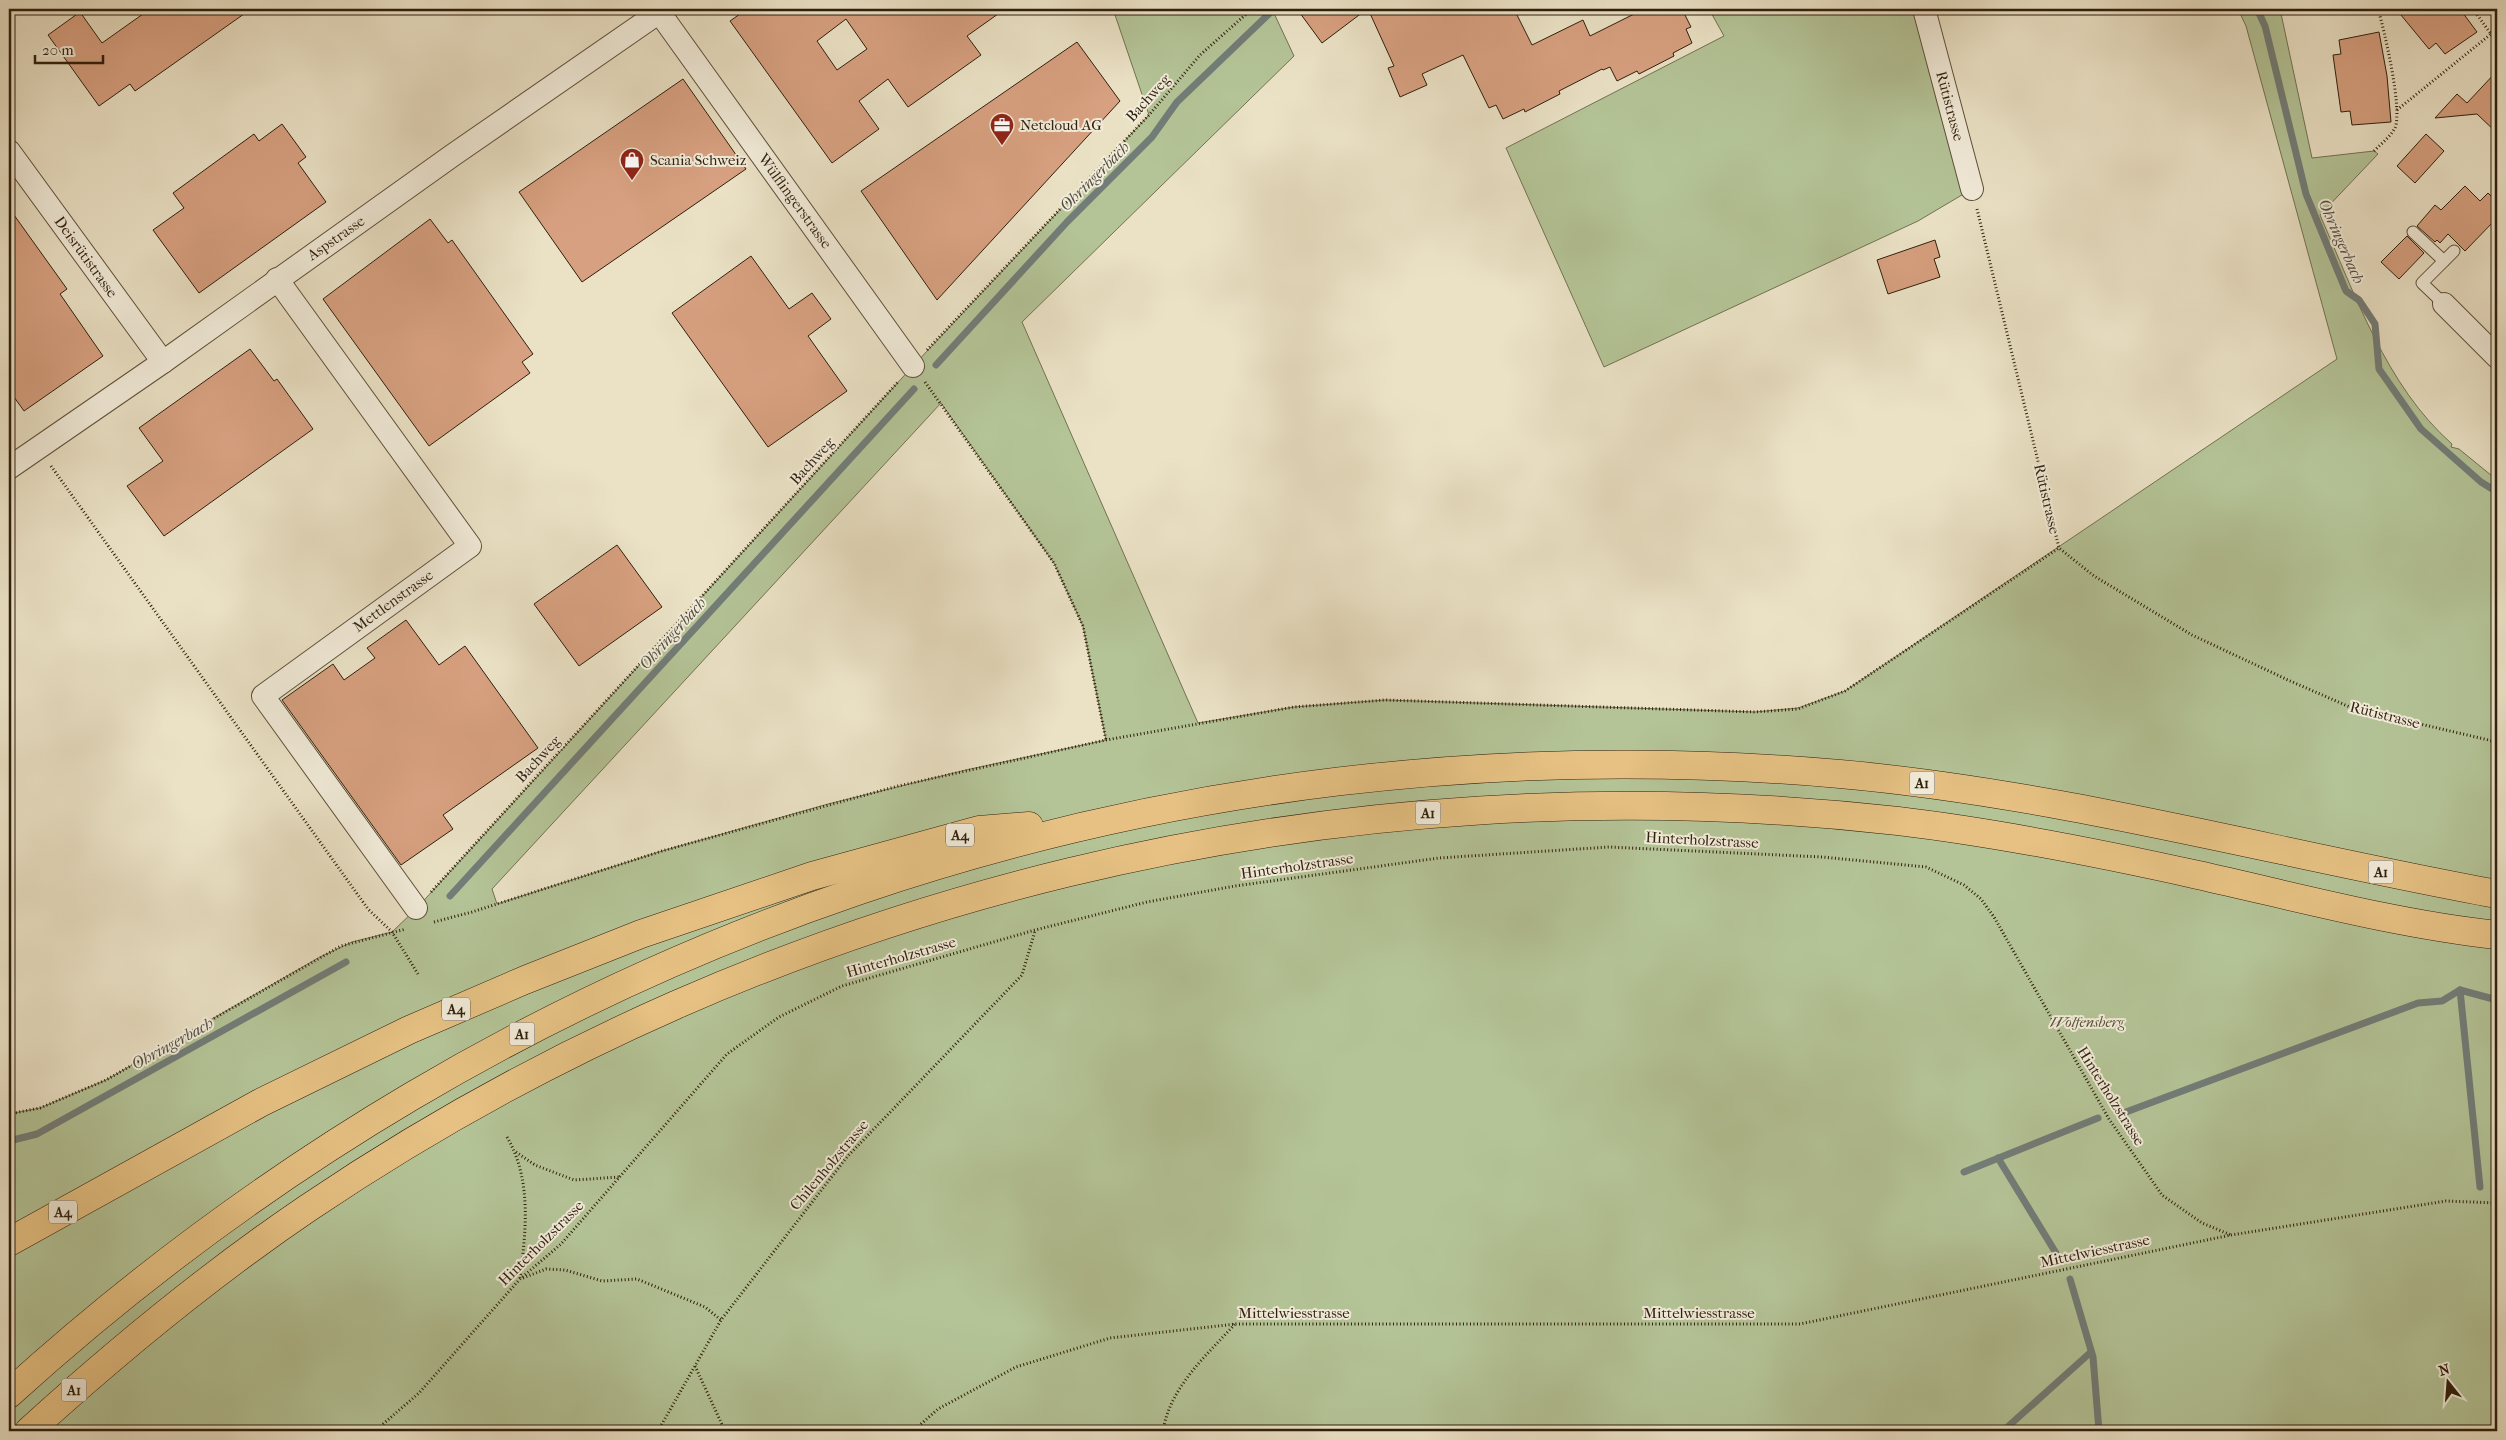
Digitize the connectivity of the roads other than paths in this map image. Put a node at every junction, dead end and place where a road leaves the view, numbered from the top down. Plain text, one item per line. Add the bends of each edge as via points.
1 (1924, 9) edge
2 (661, 10) edge
3 (9, 151) edge
4 (1972, 189) road end
5 (2414, 232) dead end
6 (2454, 251) dead end
7 (2444, 261) junction
8 (278, 279) junction
9 (2444, 304) joint
10 (2497, 356) edge
11 (163, 362) junction
12 (913, 366) road end
13 (9, 468) edge
14 (1112, 819) junction
15 (2497, 894) edge
16 (416, 908) road end
17 (2450, 930) junction
18 (2497, 936) edge
19 (2497, 949) edge
20 (9, 1242) edge
21 (9, 1394) edge
22 (29, 1431) edge

1 - 4 street, Rütistrasse
2 - 8 street, Aspstrasse
2 - 12 street, Wülflingerstrasse
3 - 11 street, Deisrütistrasse
5 - 7 lane
6 - 7 lane
7 - 9 lane via 2422,283
8 - 11 street, Aspstrasse
8 - 16 street, Mettlenstrasse via 470,546 263,696
9 - 10 street
11 - 13 street, Aspstrasse
14 - 15 highway, A1 via 1293,787 1415,773 1547,765 1722,766 1862,776 2027,798
14 - 20 highway, A4 via 979,830 934,841 756,894 583,956 335,1065 189,1141
14 - 21 highway, A1 via 934,865 810,907 693,953 537,1026 428,1085 282,1177 135,1286
17 - 18 highway, A1
17 - 19 highway, A1
17 - 22 highway, A1 via 2062,846 1910,823 1781,810 1609,805 1478,809 1298,827 1155,852 1004,888 840,940 709,990 555,1062 402,1148 278,1229 160,1318

